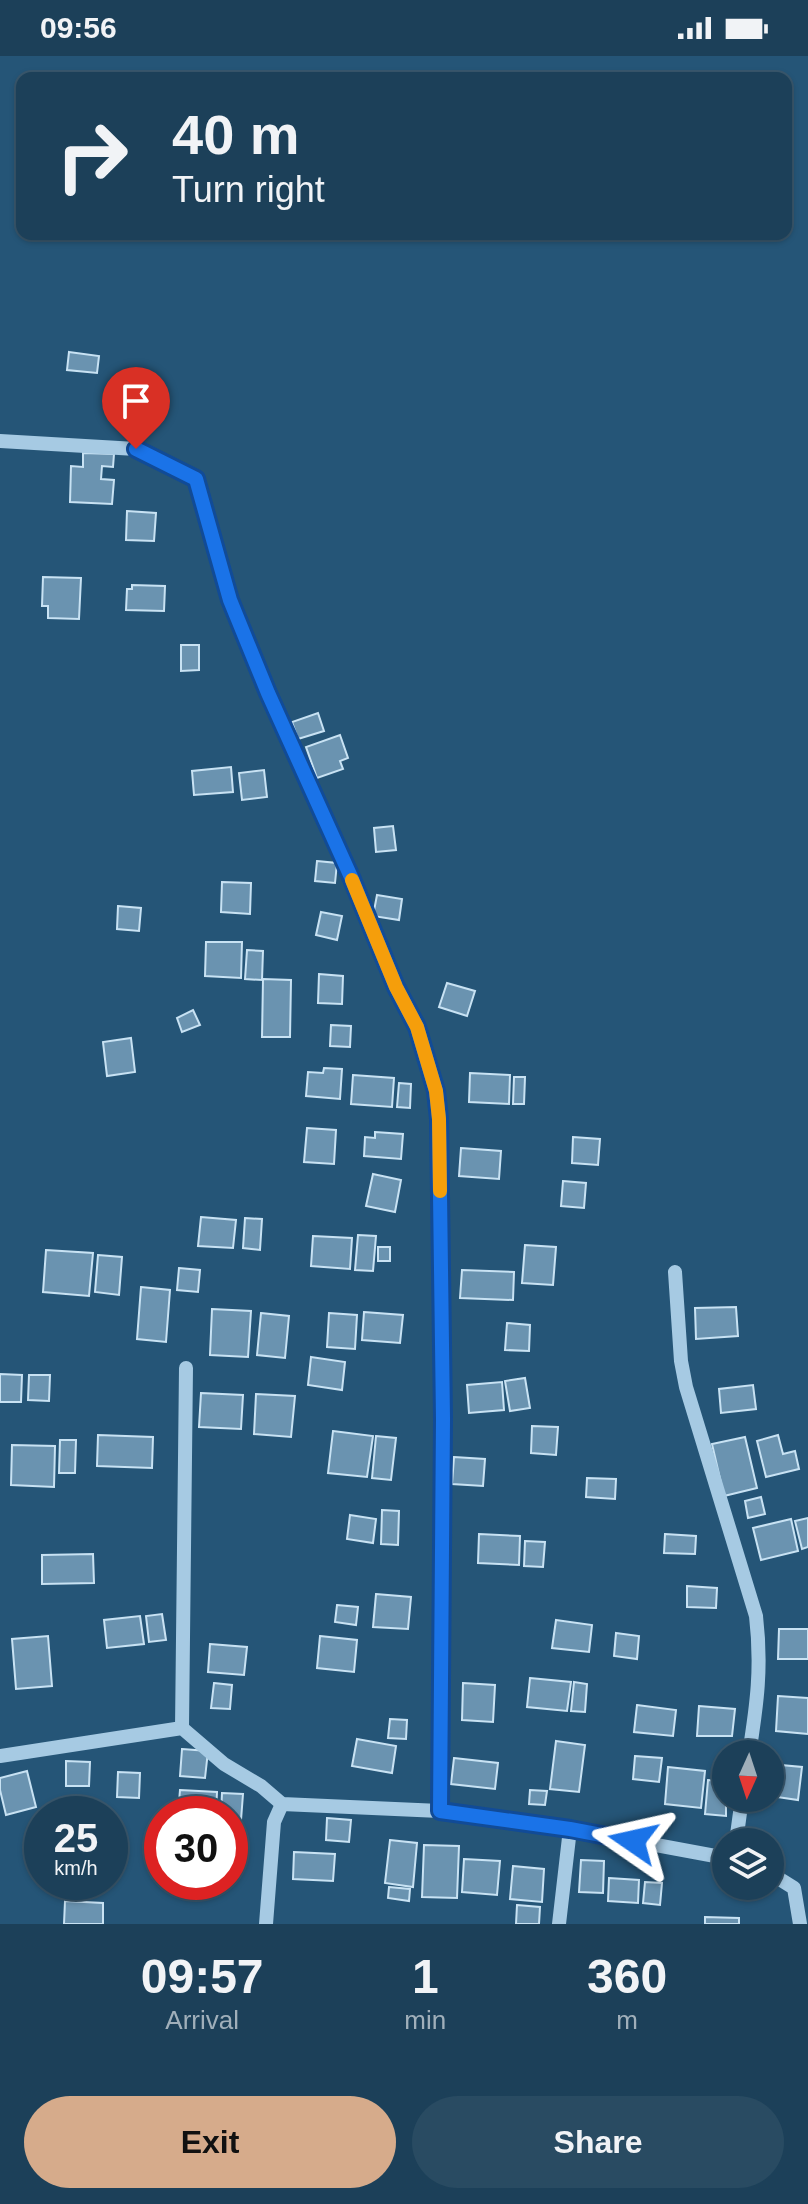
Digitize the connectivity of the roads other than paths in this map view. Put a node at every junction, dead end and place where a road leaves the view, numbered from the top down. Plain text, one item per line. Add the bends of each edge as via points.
1 (0, 441) edge
2 (675, 1272) dead end
3 (186, 1368) dead end
4 (182, 1728) junction
5 (751, 1740) edge
6 (0, 1756) edge
7 (282, 1804) junction
8 (440, 1811) junction
9 (570, 1829) junction
10 (712, 1855) edge
11 (784, 1882) edge
12 (266, 1924) edge
13 (559, 1924) edge
14 (800, 1924) edge

1 - 8 street via 136,449 196,479 230,600 417,1027 439,1119
2 - 5 street via 686,1387 756,1616 760,1688
3 - 4 street
4 - 6 street
4 - 7 street
7 - 8 street
7 - 12 street via 274,1822
8 - 9 street
9 - 10 street
9 - 13 street
11 - 14 street via 794,1888

